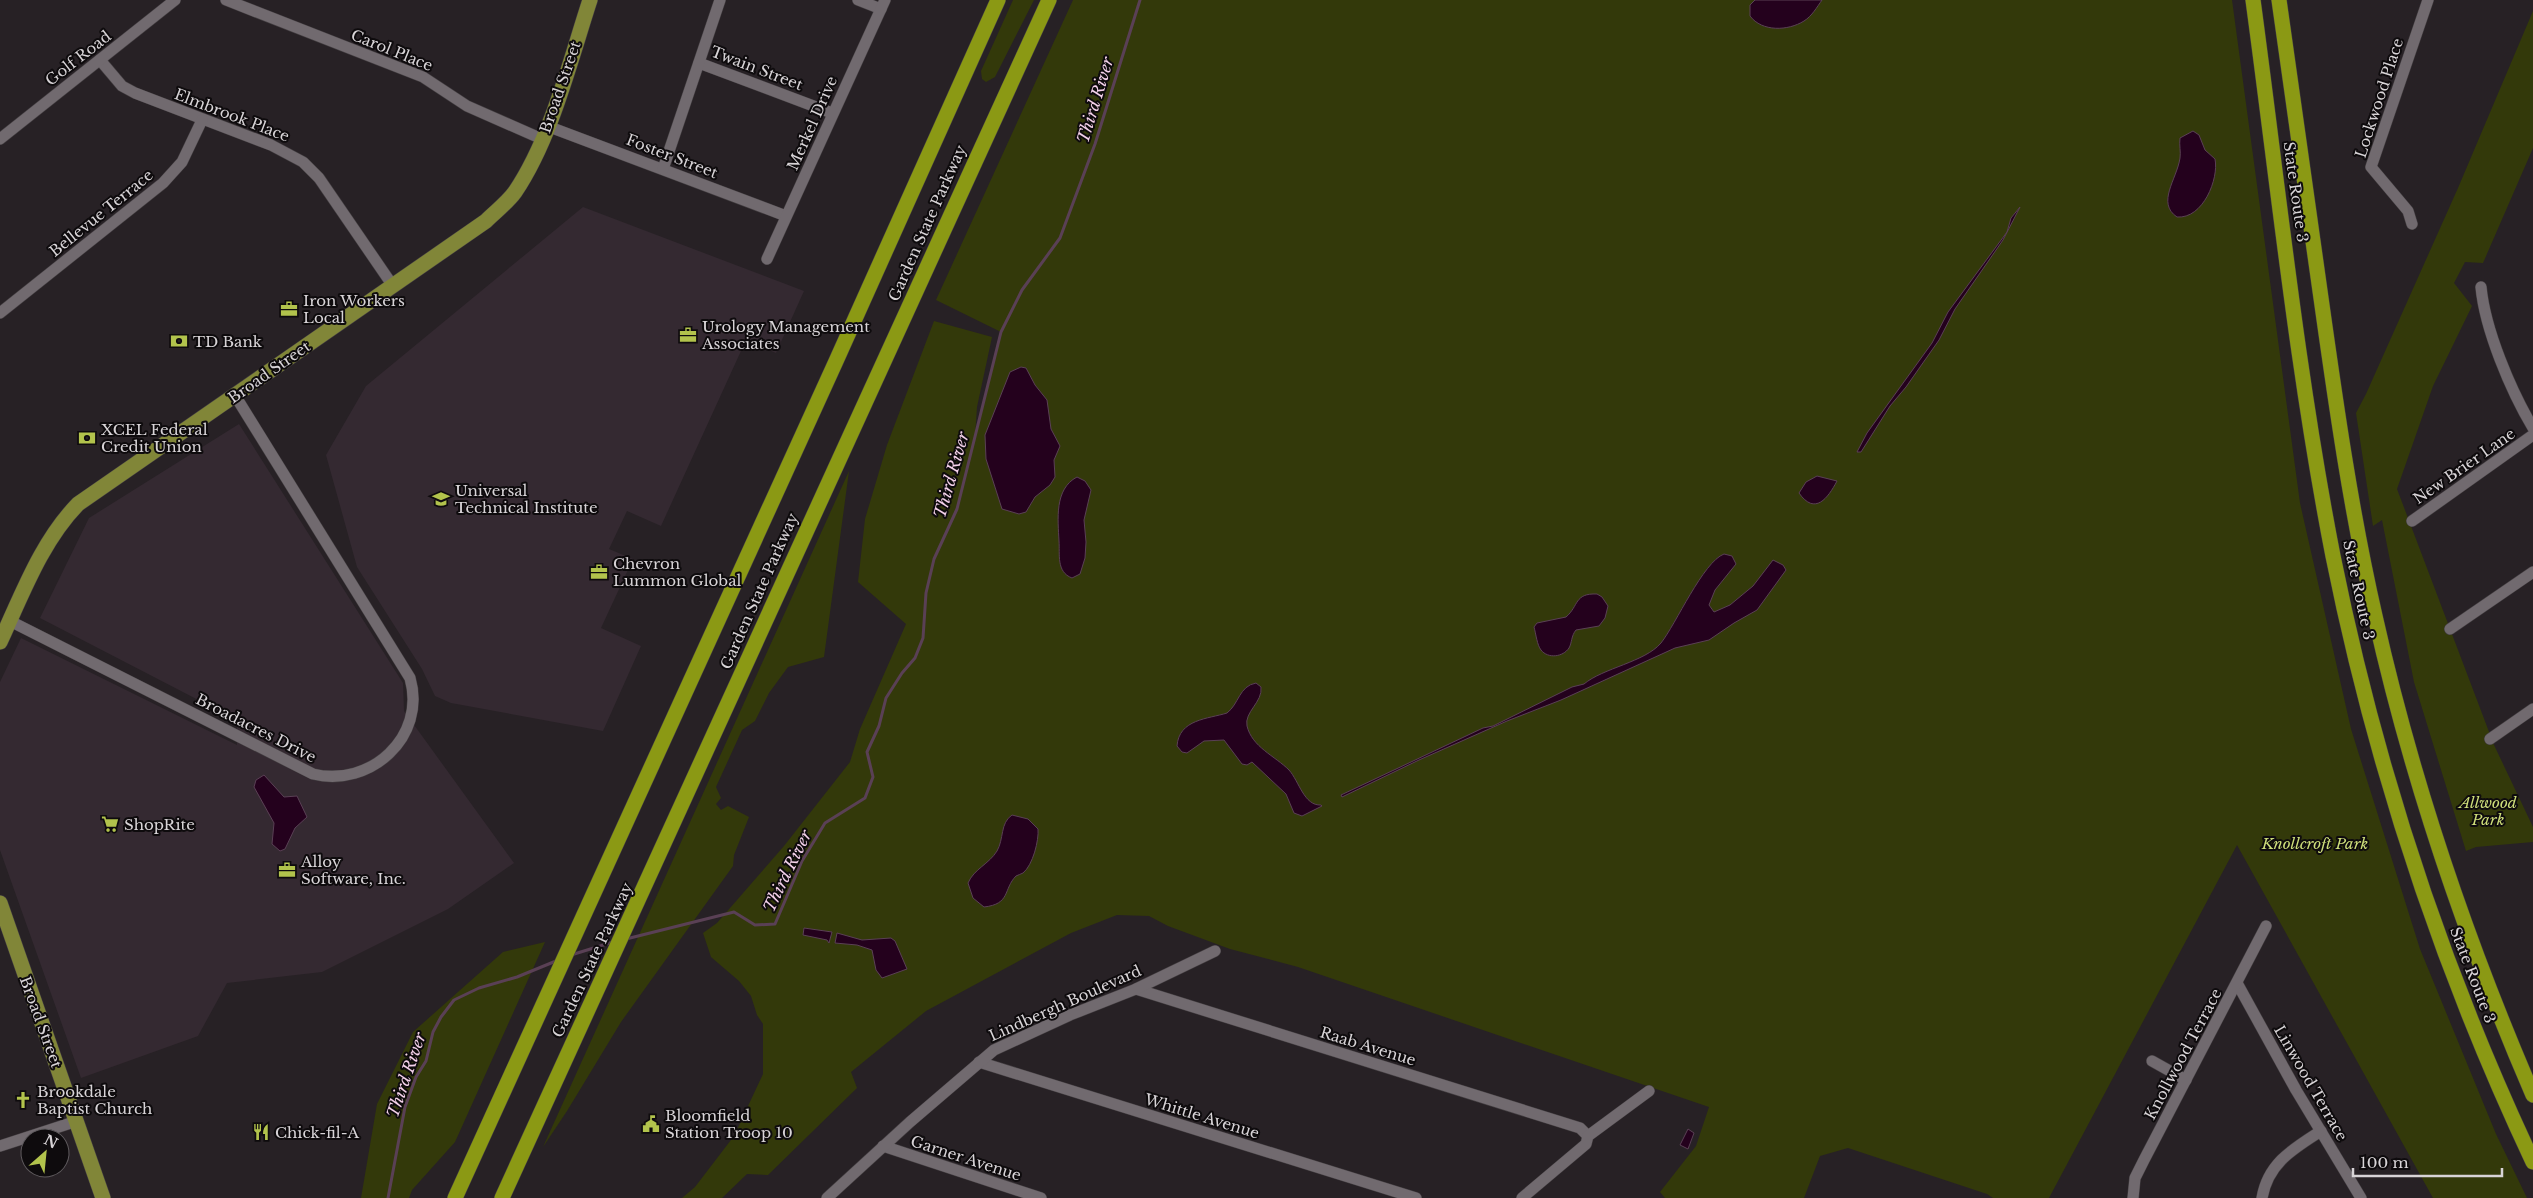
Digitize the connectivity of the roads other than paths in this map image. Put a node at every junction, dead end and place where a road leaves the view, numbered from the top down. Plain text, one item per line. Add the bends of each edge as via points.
1 (175, 0) edge
2 (226, 0) edge
3 (590, 0) edge
4 (720, 0) edge
5 (858, 0) edge
6 (998, 0) edge
7 (1049, 0) edge
8 (2243, 0) edge
9 (2253, 0) edge
10 (2279, 0) edge
11 (2424, 1) edge
12 (883, 4) edge
13 (100, 60) junction
14 (699, 63) junction
15 (832, 113) junction
16 (202, 120) junction
17 (545, 133) junction
18 (0, 139) edge
19 (2272, 142) junction
20 (663, 169) junction
21 (786, 216) junction
22 (2412, 224) dead end
23 (767, 259) dead end
24 (393, 286) junction
25 (2481, 287) dead end
26 (0, 314) edge
27 (236, 397) junction
28 (2533, 428) edge
29 (2533, 435) edge
30 (2412, 521) dead end
31 (2533, 572) edge
32 (10, 621) junction
33 (2450, 629) dead end
34 (0, 642) edge
35 (2533, 709) edge
36 (2490, 739) dead end
37 (0, 903) edge
38 (2266, 926) dead end
39 (1214, 951) dead end
40 (2236, 983) junction
41 (1136, 989) junction
42 (2152, 1061) dead end
43 (979, 1062) junction
44 (2186, 1080) junction
45 (1649, 1091) dead end
46 (2533, 1095) edge
47 (77, 1121) junction
48 (2321, 1131) junction
49 (1588, 1136) junction
50 (0, 1146) edge
51 (883, 1146) junction
52 (2533, 1162) edge
53 (104, 1198) edge
54 (455, 1198) edge
55 (502, 1198) edge
56 (827, 1198) edge
57 (1040, 1198) edge
58 (1416, 1198) edge
59 (1522, 1198) edge
60 (2133, 1198) edge
61 (2262, 1198) edge
62 (2360, 1198) edge

1 - 13 street, Golf Road
2 - 17 street, Carol Place via 423,77 467,106
3 - 17 main road, Broad Street
4 - 14 street
5 - 12 street
6 - 54 highway, Garden State Parkway
7 - 55 highway, Garden State Parkway
8 - 19 highway
9 - 19 highway, State Route 3
10 - 46 highway, State Route 3 via 2341,437 2374,616 2437,845 2482,973
11 - 22 street, Lockwood Place via 2371,167 2408,210
12 - 15 street, Merkel Drive
13 - 16 street, Elmbrook Place via 122,86
13 - 18 street, Golf Road
14 - 15 street, Twain Street
14 - 20 street
15 - 21 street, Merkel Drive
16 - 24 street, Elmbrook Place via 271,145 303,162 319,178
16 - 26 street, Bellevue Terrace via 182,162 163,183
17 - 20 street, Foster Street
17 - 24 main road, Broad Street via 533,162 514,193 486,221
19 - 52 highway, State Route 3 via 2322,492 2340,591 2366,697 2406,838 2441,941
20 - 21 street, Foster Street
21 - 23 street, Merkel Drive
24 - 27 main road, Broad Street
25 - 28 street via 2482,304 2500,356
27 - 32 main road, Broad Street via 78,504 51,538
27 - 32 street, Broadacres Drive via 410,678 414,707 412,720 397,747 356,773 333,778 313,774
29 - 30 street, New Brier Lane
31 - 33 street
32 - 34 main road, Broad Street
35 - 36 street
37 - 47 main road, Broad Street
38 - 40 street, Knollwood Terrace
39 - 41 street, Lindbergh Boulevard
40 - 44 street, Knollwood Terrace
40 - 48 street, Linwood Terrace
41 - 43 street, Lindbergh Boulevard via 1015,1040
41 - 49 street, Raab Avenue via 1580,1128
42 - 44 street
43 - 51 street, Lindbergh Boulevard
43 - 58 street, Whittle Avenue
44 - 60 street, Knollwood Terrace via 2135,1178
45 - 49 street
47 - 50 street
47 - 53 main road, Broad Street
48 - 61 street via 2277,1163 2265,1184
48 - 62 street, Linwood Terrace
49 - 59 street via 1586,1144
51 - 56 street, Lindbergh Boulevard
51 - 57 street, Garner Avenue

